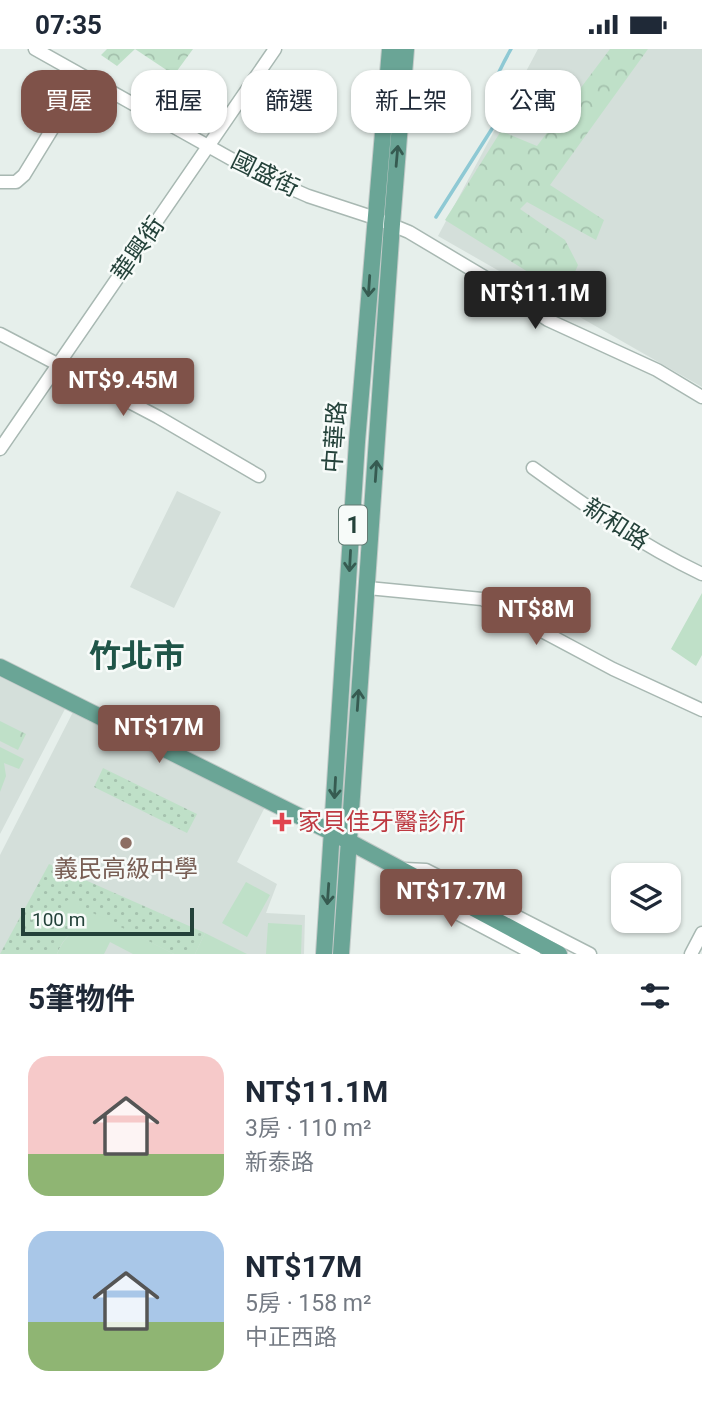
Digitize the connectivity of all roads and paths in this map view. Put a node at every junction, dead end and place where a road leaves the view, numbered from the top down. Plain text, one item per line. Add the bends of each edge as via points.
1 (35, 49) edge
2 (275, 49) edge
3 (390, 49) edge
4 (406, 49) edge
5 (71, 70) edge
6 (117, 95) edge
7 (49, 133) edge
8 (209, 145) junction
9 (0, 182) edge
10 (375, 218) junction
11 (392, 224) junction
12 (0, 334) edge
13 (58, 365) junction
14 (702, 397) edge
15 (0, 449) edge
16 (533, 468) dead end
17 (259, 476) dead end
18 (702, 573) edge
19 (368, 588) junction
20 (0, 667) edge
21 (702, 710) edge
22 (333, 833) junction
23 (348, 842) junction
24 (396, 869) junction
25 (702, 933) edge
26 (324, 954) edge
27 (341, 954) edge
28 (534, 954) edge
29 (559, 954) edge
30 (590, 954) edge
31 (691, 954) edge

1 - 5 street, 國盛街
2 - 8 street, 華興街
3 - 10 main road, 中華路 / 1
11 -> 4 main road, 中華路 / 1
6 - 8 street, 國盛街
7 - 9 street via 24,175 16,182
8 - 10 street, 國盛街 via 258,174
8 - 13 street, 華興街
10 - 11 street, 國盛街
10 -> 22 main road, 中華路 / 1
11 - 14 street, 國盛街 via 548,320 657,370
19 -> 11 main road, 中華路 / 1
12 - 13 street
13 - 15 street, 華興街
13 - 17 street
16 - 18 street, 新和路 via 596,514
19 - 21 street via 482,599
23 -> 19 main road, 中華路 / 1
20 - 22 main road
22 - 23 main road
22 -> 26 main road, 中華路 / 1
23 - 24 main road
23 - 27 main road, 中華路 / 1
24 - 28 street via 415,891
24 - 29 main road
24 - 30 street via 426,870
25 - 31 street

